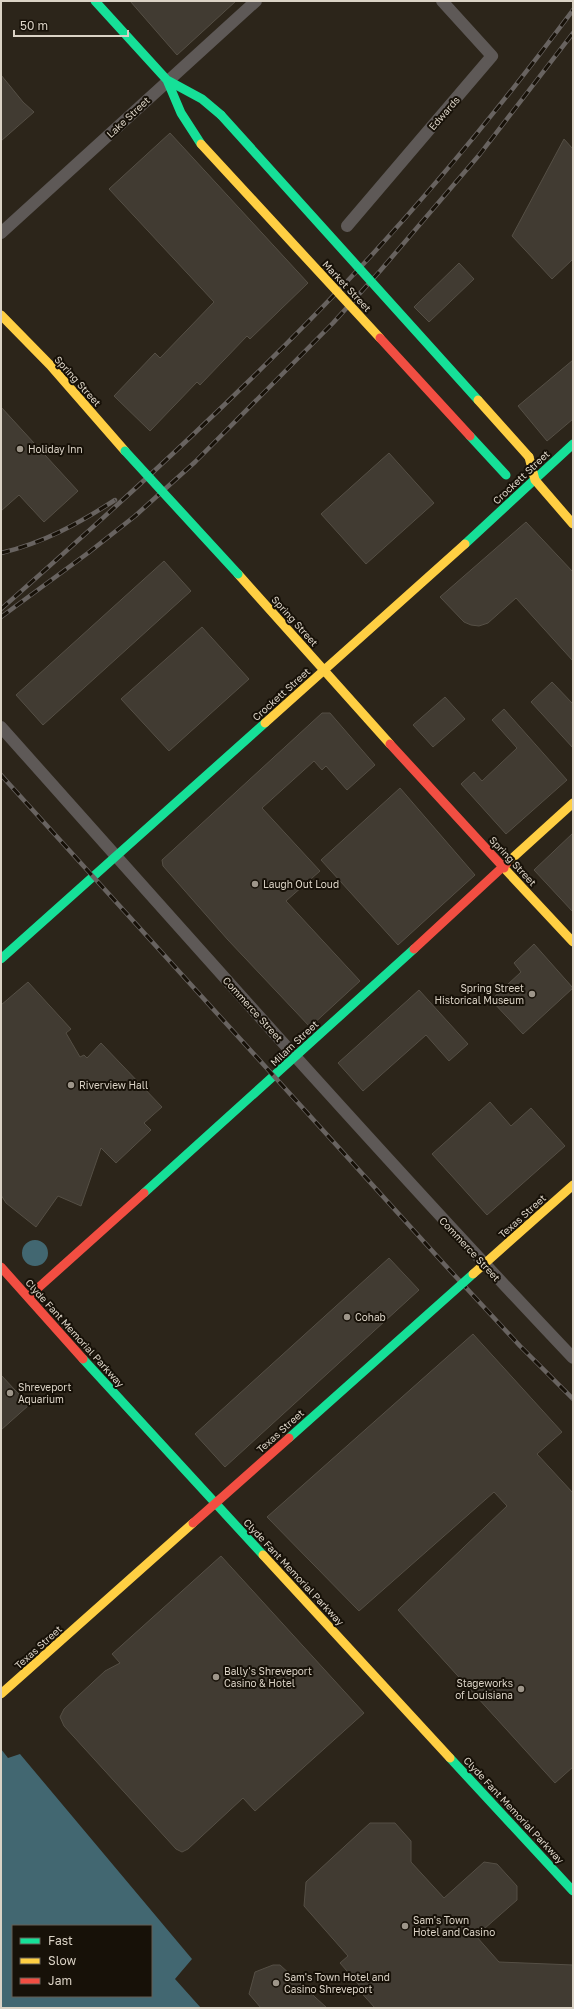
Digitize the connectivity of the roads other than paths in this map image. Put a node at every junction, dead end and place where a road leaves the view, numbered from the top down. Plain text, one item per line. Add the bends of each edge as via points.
1 (95, 1) edge
2 (256, 1) edge
3 (442, 1) edge
4 (167, 80) junction
5 (347, 226) dead end
6 (1, 233) edge
7 (1, 315) edge
8 (573, 444) edge
9 (535, 480) junction
10 (573, 524) edge
11 (325, 670) junction
12 (1, 727) edge
13 (573, 803) edge
14 (115, 855) junction
15 (503, 866) junction
16 (573, 942) edge
17 (1, 959) edge
18 (294, 1056) junction
19 (573, 1185) edge
20 (1, 1267) edge
21 (28, 1297) junction
22 (573, 1358) edge
23 (1, 1694) edge
24 (573, 1891) edge

1 - 4 main road, Market Street
2 - 4 street, Lake Street
3 - 5 street, Edwards via 492,56
4 - 6 street, Lake Street
4 - 9 main road, Market Street, bridge via 202,99 221,115 528,457
4 - 9 main road, Market Street, bridge via 181,113 201,144 513,476
7 - 11 main road, Spring Street, bridge via 50,365
8 - 9 main road, Crockett Street
9 - 10 main road, Market Street
9 - 11 main road, Crockett Street
11 - 14 main road, Crockett Street
11 - 15 main road, Spring Street
12 - 14 street, Commerce Street
13 - 15 main road, Milam Street
14 - 17 main road, Crockett Street
14 - 18 street, Commerce Street
15 - 16 main road, Spring Street
15 - 18 main road, Milam Street
18 - 21 main road, Milam Street via 238,1110
18 - 22 street, Commerce Street via 409,1184
19 - 23 main road, Texas Street, bridge
20 - 21 main road, Clyde Fant Memorial Parkway
21 - 24 main road, Clyde Fant Memorial Parkway via 104,1383

